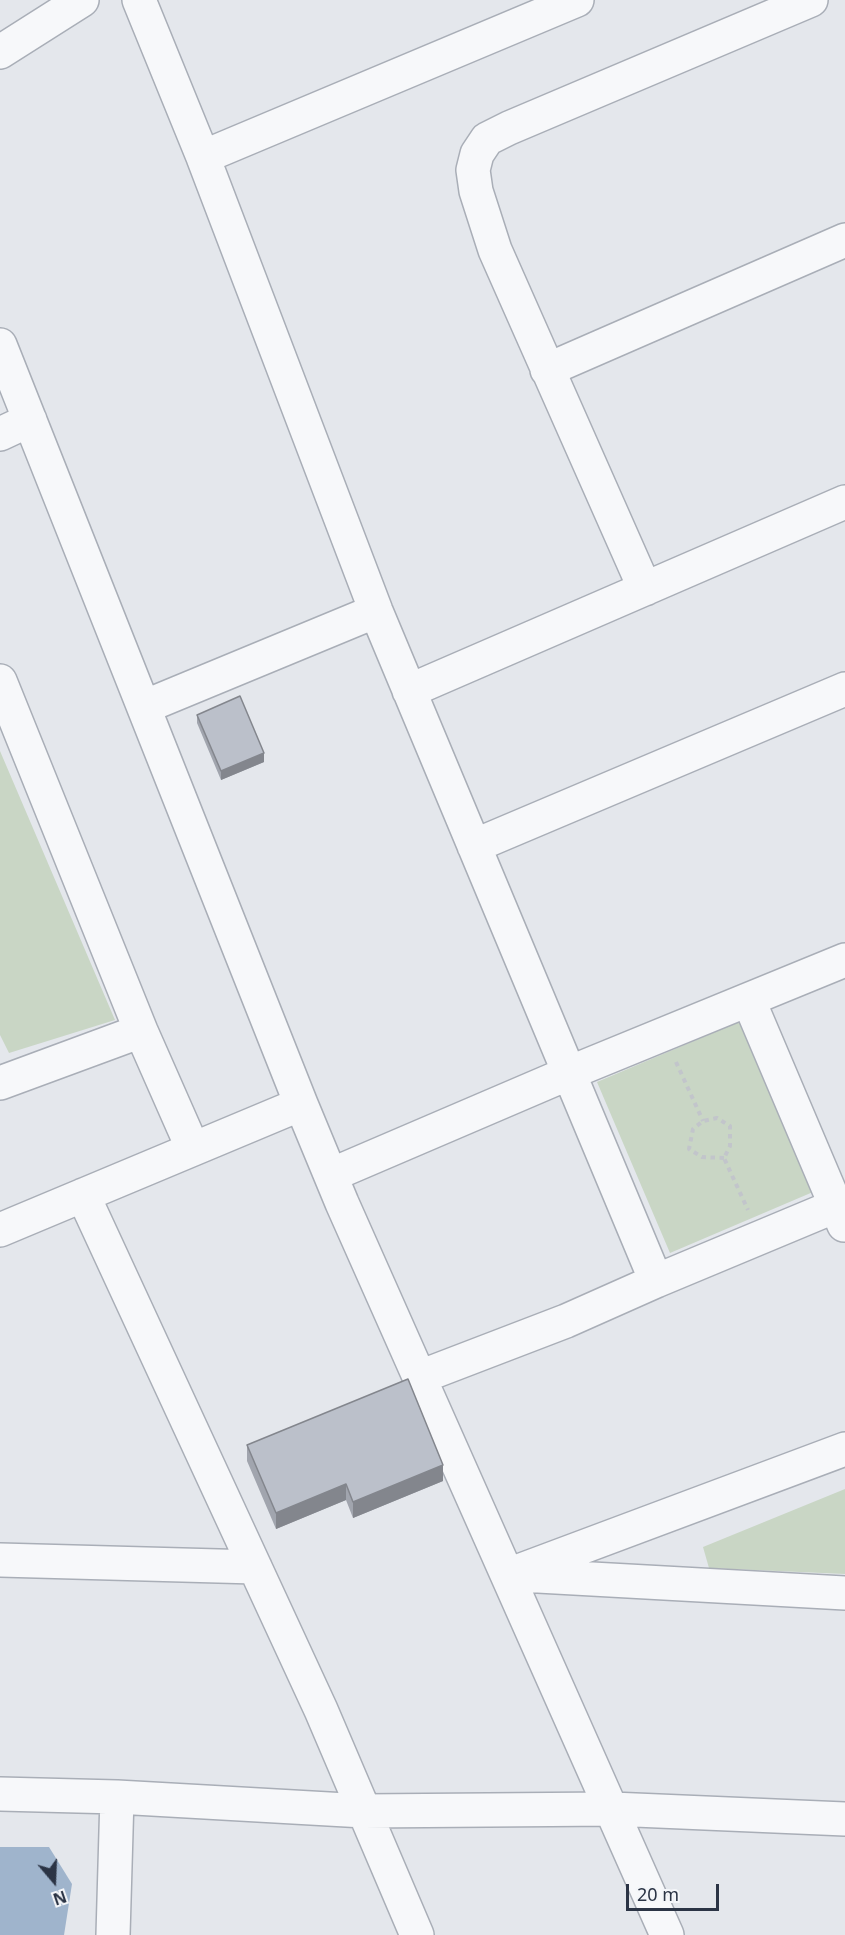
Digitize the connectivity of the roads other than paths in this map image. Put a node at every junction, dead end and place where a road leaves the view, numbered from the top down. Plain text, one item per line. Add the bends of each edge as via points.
1 (82, 0) edge
2 (139, 0) edge
3 (577, 0) edge
4 (811, 0) edge
5 (0, 52) edge
6 (203, 157) junction
7 (845, 240) edge
8 (0, 345) edge
9 (547, 370) junction
10 (30, 420) junction
11 (0, 434) edge
12 (845, 502) edge
13 (645, 589) junction
14 (376, 612) junction
15 (0, 681) edge
16 (845, 689) edge
17 (409, 691) junction
18 (144, 707) junction
19 (474, 846) junction
20 (845, 960) edge
21 (749, 1001) junction
22 (141, 1031) junction
23 (569, 1073) junction
24 (0, 1082) edge
25 (301, 1104) junction
26 (193, 1149) junction
27 (331, 1175) junction
28 (83, 1195) junction
29 (842, 1212) edge
30 (0, 1230) edge
31 (656, 1281) junction
32 (420, 1377) junction
33 (845, 1449) edge
34 (0, 1560) edge
35 (255, 1567) junction
36 (508, 1575) junction
37 (845, 1593) edge
38 (0, 1794) edge
39 (117, 1797) junction
40 (612, 1809) junction
41 (364, 1811) junction
42 (845, 1819) edge
43 (113, 1935) edge
44 (417, 1935) edge
45 (667, 1935) edge

1 - 5 street
2 - 6 street
3 - 6 street
4 - 9 street via 509,128 488,140 477,154 473,170 476,191 495,250
6 - 14 street
7 - 9 street
8 - 10 street
9 - 13 street
10 - 11 street
10 - 18 street
12 - 13 street
13 - 17 street
14 - 17 street
14 - 18 street
15 - 22 street
16 - 19 street
17 - 19 street
18 - 25 street
19 - 23 street
20 - 21 street
21 - 23 street
21 - 29 street
22 - 24 street
22 - 26 street
23 - 27 street
23 - 31 street
25 - 26 street
25 - 27 street
26 - 28 street
27 - 32 street
28 - 30 street
28 - 35 street
29 - 31 street via 761,1238
31 - 32 street via 566,1321
32 - 36 street
33 - 36 street
34 - 35 street
35 - 41 street
36 - 37 street
36 - 40 street
38 - 39 street
39 - 41 street
39 - 43 street
40 - 41 street
40 - 42 street
40 - 45 street
41 - 44 street

